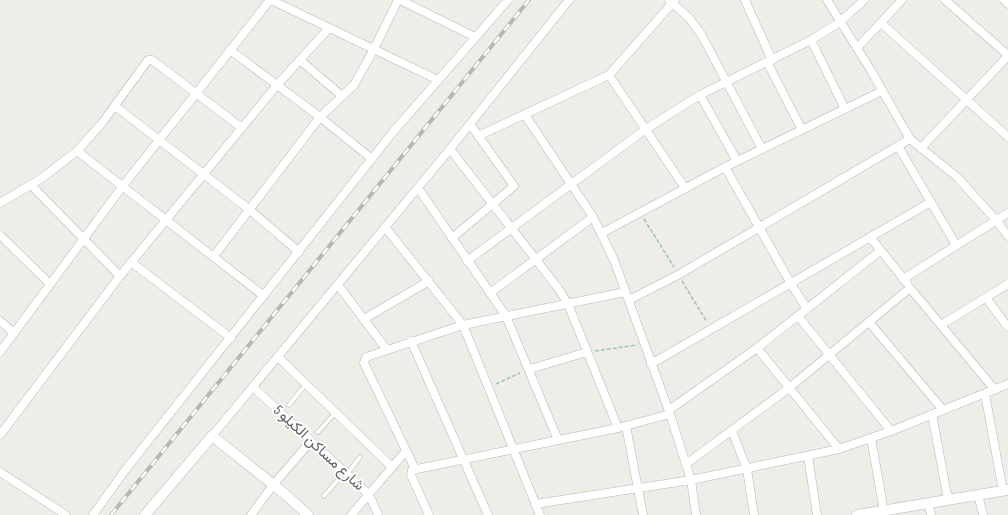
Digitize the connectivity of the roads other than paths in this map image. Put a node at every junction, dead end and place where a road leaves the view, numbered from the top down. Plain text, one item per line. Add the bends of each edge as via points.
1 (270, 0) edge
2 (399, 0) edge
3 (508, 0) edge
4 (569, 0) edge
5 (745, 0) edge
6 (827, 0) edge
7 (864, 0) edge
8 (902, 0) edge
9 (945, 0) edge
10 (1004, 0) edge
11 (672, 1) edge
12 (1008, 4) edge
13 (840, 22) junction
14 (881, 23) junction
15 (329, 28) junction
16 (475, 38) junction
17 (810, 40) junction
18 (857, 48) junction
19 (374, 49) junction
20 (230, 50) junction
21 (1008, 55) edge
22 (300, 60) junction
23 (770, 61) junction
24 (609, 75) junction
25 (438, 80) junction
26 (726, 82) junction
27 (277, 85) junction
28 (882, 91) junction
29 (195, 94) junction
30 (700, 95) junction
31 (342, 96) junction
32 (966, 100) junction
33 (115, 106) junction
34 (845, 109) junction
35 (525, 115) junction
36 (320, 117) junction
37 (470, 124) junction
38 (242, 128) junction
39 (646, 129) junction
40 (802, 130) junction
41 (478, 136) junction
42 (1008, 137) edge
43 (910, 139) junction
44 (160, 140) junction
45 (898, 146) junction
46 (922, 148) junction
47 (450, 149) junction
48 (762, 149) junction
49 (77, 151) junction
50 (372, 159) junction
51 (737, 161) junction
52 (725, 167) junction
53 (204, 174) junction
54 (570, 183) junction
55 (30, 184) junction
56 (122, 186) junction
57 (418, 188) junction
58 (685, 188) junction
59 (931, 202) junction
60 (0, 203) edge
61 (493, 204) junction
62 (250, 210) junction
63 (1008, 213) edge
64 (593, 217) junction
65 (167, 219) junction
66 (996, 220) junction
67 (385, 227) junction
68 (512, 228) junction
69 (758, 228) junction
70 (602, 233) junction
71 (0, 235) edge
72 (1008, 236) edge
73 (870, 237) junction
74 (83, 238) junction
75 (452, 238) junction
76 (956, 245) junction
77 (880, 251) junction
78 (299, 252) junction
79 (214, 256) junction
80 (537, 259) junction
81 (467, 261) junction
82 (131, 262) junction
83 (120, 276) junction
84 (903, 280) junction
85 (429, 281) junction
86 (790, 282) junction
87 (50, 284) junction
88 (1008, 284) edge
89 (338, 285) junction
90 (910, 288) junction
91 (625, 292) junction
92 (490, 293) junction
93 (264, 296) junction
94 (986, 298) junction
95 (629, 300) junction
96 (568, 304) junction
97 (807, 309) junction
98 (506, 316) junction
99 (798, 316) junction
100 (364, 319) junction
101 (0, 321) edge
102 (869, 322) junction
103 (463, 325) junction
104 (941, 325) junction
105 (1008, 327) edge
106 (14, 333) junction
107 (231, 338) junction
108 (412, 341) junction
109 (757, 348) junction
110 (387, 350) junction
111 (0, 351) edge
112 (587, 352) junction
113 (829, 355) junction
114 (278, 357) junction
115 (651, 364) junction
116 (530, 369) junction
117 (306, 384) junction
118 (1008, 384) edge
119 (253, 387) junction
120 (789, 388) junction
121 (995, 390) junction
122 (985, 394) junction
123 (289, 404) dead end
124 (943, 410) junction
125 (336, 412) junction
126 (670, 412) junction
127 (932, 414) junction
128 (626, 426) junction
129 (618, 428) junction
130 (732, 431) junction
131 (891, 431) junction
132 (318, 432) dead end
133 (0, 434) edge
134 (212, 436) junction
135 (871, 438) junction
136 (311, 440) junction
137 (558, 440) junction
138 (513, 449) junction
139 (839, 449) junction
140 (406, 451) junction
141 (808, 456) junction
142 (360, 457) dead end
143 (464, 459) junction
144 (686, 464) junction
145 (392, 467) junction
146 (415, 469) junction
147 (747, 469) junction
148 (0, 472) edge
149 (346, 473) junction
150 (691, 480) junction
151 (273, 485) junction
152 (638, 488) junction
153 (1005, 490) edge
154 (368, 495) junction
155 (978, 495) junction
156 (324, 496) dead end
157 (948, 500) junction
158 (928, 503) junction
159 (535, 504) junction
160 (880, 512) edge
161 (66, 515) edge
162 (93, 515) edge
163 (145, 515) edge
164 (251, 515) edge
165 (308, 515) edge
166 (351, 515) edge
167 (378, 515) edge
168 (429, 515) edge
169 (488, 515) edge
170 (540, 515) edge
171 (642, 515) edge
172 (696, 515) edge
173 (754, 515) edge
174 (817, 515) edge
175 (857, 515) edge
176 (930, 515) edge
177 (983, 515) edge

1 - 15 street
1 - 20 street
2 - 16 street
2 - 19 street
3 - 16 street
4 - 37 street
5 - 23 street
6 - 13 street
7 - 13 street
8 - 14 street
9 - 21 street
10 - 12 street
11 - 24 street
11 - 26 street via 696,25
13 - 17 street
13 - 18 street
14 - 18 street
14 - 32 street
15 - 19 street
15 - 22 street
16 - 25 street
17 - 23 street
17 - 34 street
18 - 28 street
19 - 25 street
19 - 31 street via 354,85
20 - 27 street
20 - 29 street
21 - 32 street
22 - 27 street
22 - 31 street
23 - 26 street
23 - 40 street
24 - 35 street
24 - 39 street
25 - 50 street
26 - 30 street
26 - 48 street
27 - 36 street
27 - 38 street
28 - 34 street
28 - 43 street
29 - 33 street via 150,60 146,61
29 - 38 street
29 - 44 street
30 - 39 street
30 - 51 street
31 - 36 street
32 - 42 street
32 - 46 street
33 - 44 street
33 - 49 street
34 - 40 street
35 - 41 street
35 - 54 street
36 - 50 street
36 - 62 street
37 - 41 street
37 - 47 street
38 - 53 street
39 - 54 street
39 - 58 street
40 - 48 street
41 - 61 street via 514,184 512,190
43 - 45 street
43 - 46 street
44 - 53 street
44 - 56 street
45 - 59 street
45 - 69 street
46 - 66 street via 957,177
47 - 57 street
47 - 61 street
48 - 51 street
49 - 55 street
49 - 56 street
50 - 78 street
51 - 52 street
52 - 58 street
52 - 69 street
53 - 62 street
53 - 65 street
54 - 64 street
54 - 68 street
55 - 60 street
55 - 74 street
56 - 65 street
56 - 74 street
57 - 67 street
57 - 75 street
58 - 70 street
59 - 73 street
59 - 76 street
61 - 68 street
61 - 75 street
62 - 78 street
62 - 79 street
63 - 66 street
64 - 70 street
64 - 80 street
65 - 79 street
65 - 82 street
66 - 72 street
66 - 76 street
67 - 85 street
67 - 89 street
68 - 80 street
68 - 81 street
69 - 86 street
69 - 95 street
70 - 91 street
71 - 87 street
73 - 77 street
73 - 86 street
74 - 83 street
74 - 87 street
75 - 81 street
76 - 84 street
77 - 84 street
77 - 97 street
78 - 93 street
79 - 93 street
80 - 92 street
80 - 96 street
81 - 92 street
82 - 83 street
82 - 107 street
83 - 133 street
84 - 90 street
85 - 100 street
85 - 103 street
86 - 97 street
86 - 115 street
87 - 106 street
88 - 94 street
89 - 100 street
89 - 114 street
90 - 102 street
90 - 104 street
91 - 95 street
91 - 96 street
92 - 98 street
93 - 107 street
94 - 104 street
94 - 105 street
95 - 115 street
96 - 98 street
96 - 112 street
97 - 99 street
98 - 103 street
98 - 116 street
99 - 109 street
99 - 113 street
100 - 110 street
101 - 106 street
102 - 113 street
102 - 124 street
103 - 108 street
103 - 138 street
104 - 121 street
106 - 111 street
107 - 162 street via 126,469
108 - 110 street
108 - 143 street
109 - 120 street
109 - 126 street
110 - 140 street via 366,357 364,363
112 - 116 street
112 - 129 street
113 - 120 street
113 - 131 street
114 - 117 street
114 - 119 street
115 - 126 street
116 - 137 street
117 - 123 lane
117 - 125 street
118 - 121 street
119 - 134 street
119 - 136 street, شارع مساكن الكيلو 5
120 - 130 street
120 - 139 street
121 - 122 street
122 - 124 street
122 - 153 street
124 - 127 street
125 - 132 lane
125 - 145 street
126 - 128 street
126 - 144 street
127 - 131 street
127 - 157 street
128 - 129 street
128 - 152 street
129 - 137 street
130 - 144 street
130 - 147 street
131 - 135 street
134 - 151 street
134 - 163 street
135 - 139 street
135 - 160 street
136 - 149 street, شارع مساكن الكيلو 5
136 - 151 street
137 - 138 street
138 - 143 street
138 - 159 street
139 - 141 street
140 - 145 street
140 - 146 street
141 - 147 street
141 - 174 street
142 - 149 lane
143 - 146 street
143 - 169 street
144 - 150 street
145 - 154 street
146 - 168 street via 410,473
147 - 150 street
147 - 173 street
148 - 161 street
149 - 154 street, شارع مساكن الكيلو 5
149 - 156 lane
150 - 152 street
150 - 172 street
151 - 164 street
151 - 165 street
152 - 159 street
152 - 171 street
153 - 155 street
154 - 166 street
154 - 167 street, شارع مساكن الكيلو 5
155 - 157 street
155 - 177 street
157 - 158 street
158 - 160 street
158 - 176 street
159 - 170 street
160 - 175 street

